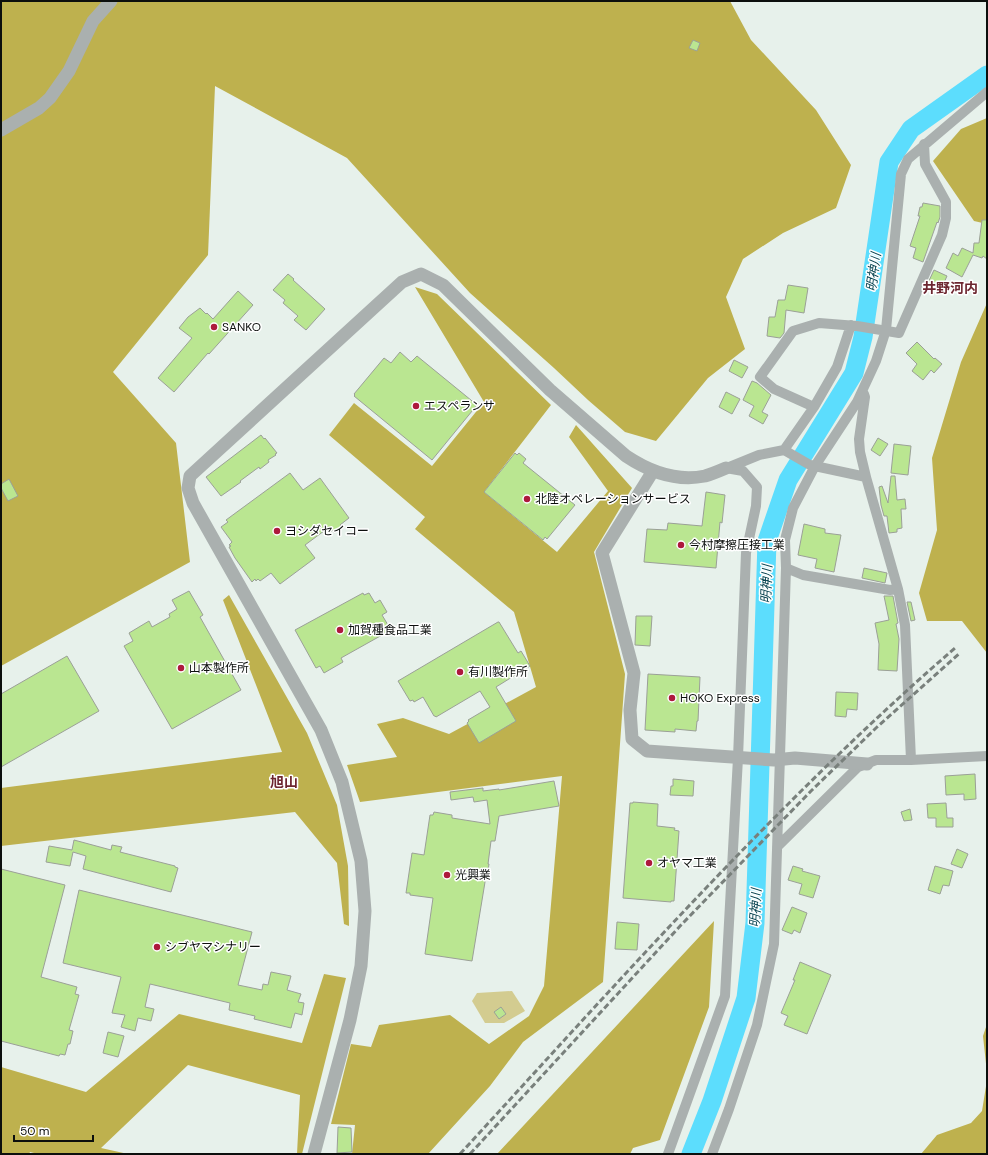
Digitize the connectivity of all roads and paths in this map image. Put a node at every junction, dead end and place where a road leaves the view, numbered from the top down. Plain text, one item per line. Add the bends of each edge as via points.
1 (111, 1) edge
2 (987, 92) edge
3 (1, 130) edge
4 (924, 144) junction
5 (854, 325) junction
6 (881, 329) junction
7 (862, 392) junction
8 (814, 407) junction
9 (784, 450) junction
10 (812, 466) junction
11 (726, 468) junction
12 (653, 471) junction
13 (866, 477) junction
14 (786, 568) junction
15 (898, 589) junction
16 (987, 756) edge
17 (743, 758) junction
18 (777, 760) junction
19 (911, 760) junction
20 (867, 764) junction
21 (777, 847) junction
22 (314, 1154) edge
23 (668, 1154) edge
24 (712, 1154) edge

1 - 3 street via 93,21 70,71 50,98 39,108
2 - 4 street
4 - 6 street via 908,159 901,174
4 - 6 street via 925,164 946,202 946,218 942,235 899,333
5 - 6 street
5 - 8 street via 837,367
5 - 8 street via 819,323 793,331 760,377 774,389
6 - 7 street via 876,361
7 - 10 street
7 - 13 street via 865,397 859,439
8 - 9 street
9 - 10 street
9 - 11 street via 759,455
10 - 13 street
10 - 14 street via 793,508 785,540
11 - 12 street via 705,476 684,477
11 - 17 street via 743,471 757,487 756,506 746,553
12 - 17 street via 602,553 634,673 630,710 632,739 647,751
12 - 22 street via 626,456 550,390 443,286 422,274 402,282 190,476 188,488 193,503 321,730 342,782 361,861 365,911 361,966 350,1020
13 - 15 street
14 - 15 street via 803,575 890,590
14 - 18 street
15 - 19 street via 905,625
16 - 19 street
17 - 18 street
17 - 23 street via 725,996
18 - 20 street via 794,758
18 - 21 street
19 - 20 street via 876,760
20 - 21 street via 858,767
21 - 24 street via 774,944 757,1025

